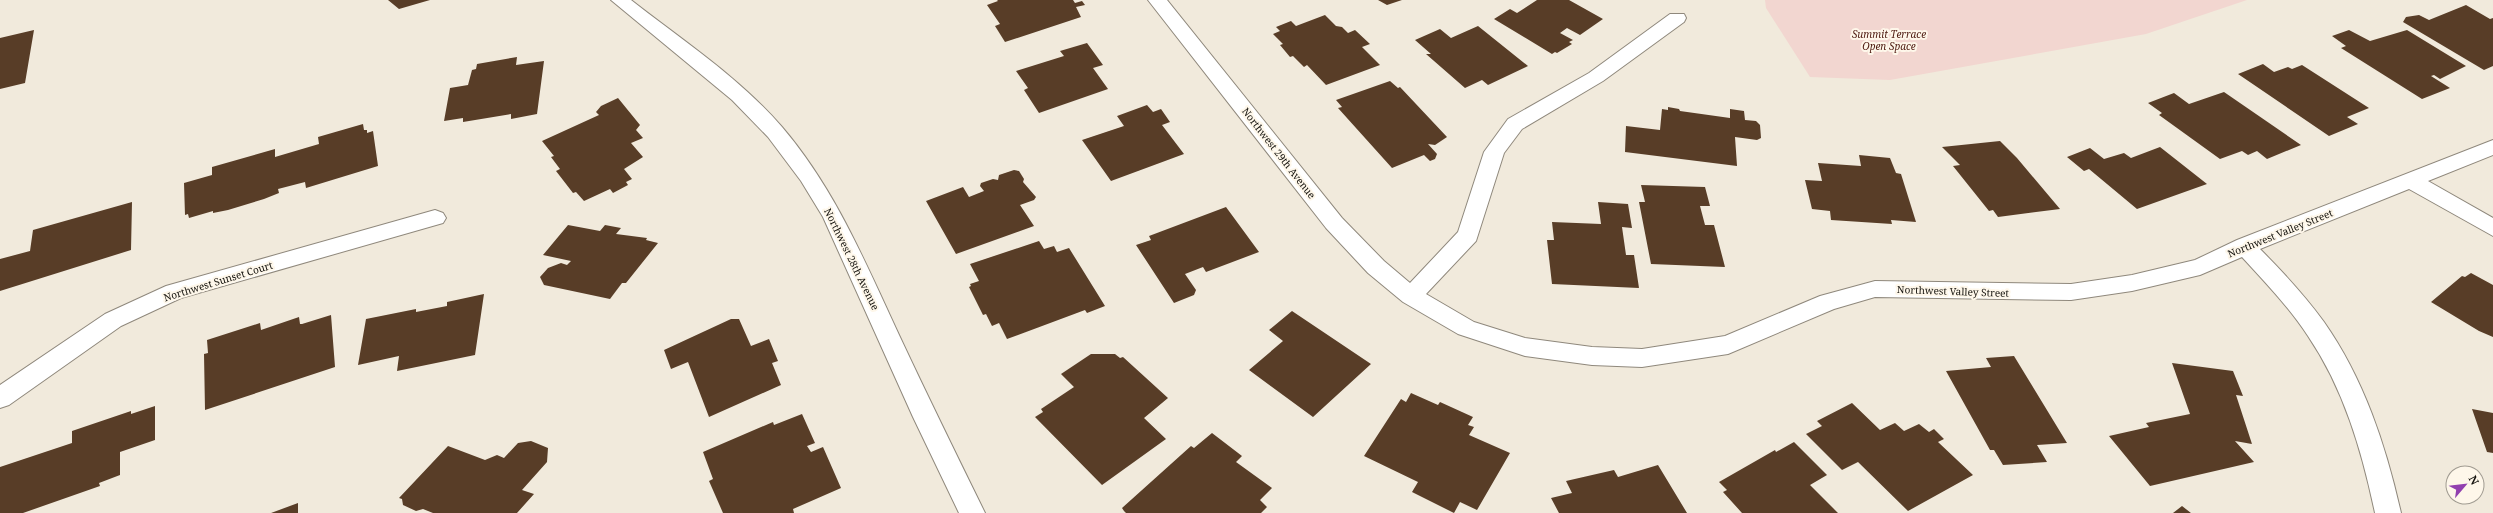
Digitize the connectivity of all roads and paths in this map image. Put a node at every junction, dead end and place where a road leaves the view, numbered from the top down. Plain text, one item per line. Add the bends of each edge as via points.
1 (620, 0) edge
2 (1157, 0) edge
3 (1677, 18) dead end
4 (2493, 147) edge
5 (2410, 180) junction
6 (435, 218) dead end
7 (2493, 228) edge
8 (2245, 246) junction
9 (1411, 296) junction
10 (0, 398) edge
11 (972, 513) edge
12 (2388, 513) edge

1 - 11 street, Northwest 28th Avenue via 739,95 775,132 808,176 833,216
2 - 9 street, Northwest 29th Avenue via 1334,223 1376,267
3 - 9 street via 1596,77 1515,124 1494,152 1468,235
4 - 5 street, Northwest Valley Street
5 - 7 street
5 - 8 street, Northwest Valley Street
6 - 10 street, Northwest Sunset Court via 174,292 113,320
8 - 9 street, Northwest Valley Street via 2200,267 2132,283 2071,292 1875,290 1828,302 1728,345 1642,358 1592,356 1525,347 1466,328
8 - 12 street via 2300,308 2339,366 2365,427 2381,477

